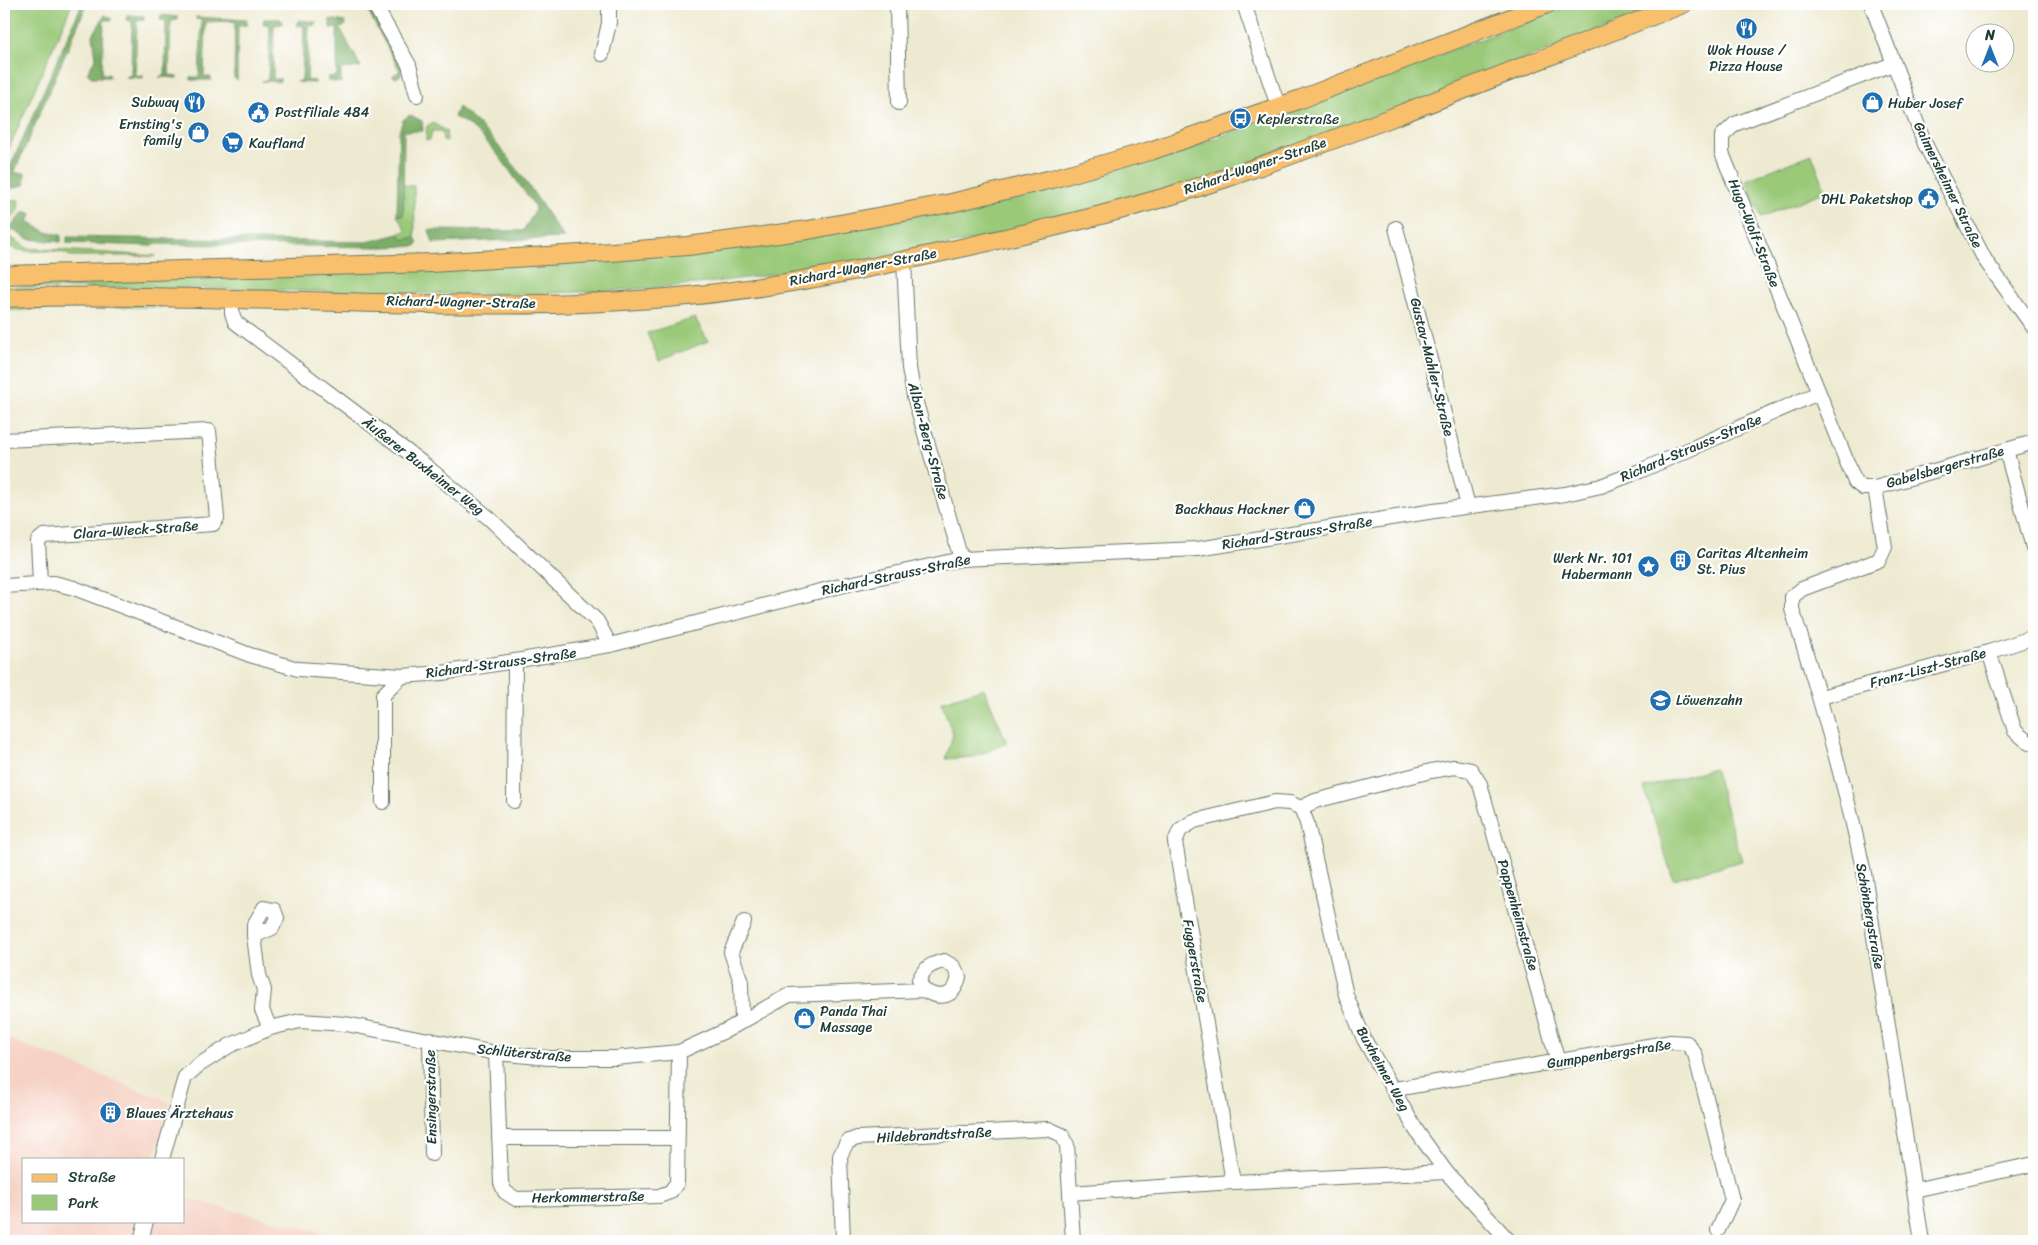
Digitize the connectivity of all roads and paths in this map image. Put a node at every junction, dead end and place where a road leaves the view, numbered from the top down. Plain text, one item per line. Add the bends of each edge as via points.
1 (374, 4) edge
2 (610, 4) edge
3 (896, 4) edge
4 (1244, 4) edge
5 (1547, 4) edge
6 (1682, 4) edge
7 (1871, 4) edge
8 (602, 54) dead end
9 (1893, 64) junction
10 (416, 95) dead end
11 (899, 103) dead end
12 (1278, 106) junction
13 (1396, 228) dead end
14 (904, 260) junction
15 (4, 275) edge
16 (4, 298) edge
17 (232, 298) junction
18 (2034, 328) edge
19 (1818, 393) junction
20 (4, 440) edge
21 (2034, 442) edge
22 (2006, 450) junction
23 (1875, 488) junction
24 (1468, 506) junction
25 (2034, 551) edge
26 (961, 559) junction
27 (40, 583) junction
28 (4, 586) edge
29 (1792, 597) joint
30 (2034, 637) edge
31 (610, 645) junction
32 (1989, 652) junction
33 (515, 662) junction
34 (402, 676) junction
35 (1820, 697) junction
36 (2029, 743) dead end
37 (514, 801) dead end
38 (383, 802) dead end
39 (1301, 808) junction
40 (744, 922) dead end
41 (254, 936) dead end
42 (923, 990) dead end
43 (742, 1021) junction
44 (270, 1028) junction
45 (430, 1039) junction
46 (678, 1052) junction
47 (496, 1053) junction
48 (1558, 1062) junction
49 (1395, 1089) junction
50 (499, 1138) junction
51 (677, 1138) junction
52 (432, 1154) dead end
53 (162, 1158) edge
54 (2034, 1164) edge
55 (1446, 1172) junction
56 (1233, 1182) junction
57 (1914, 1190) junction
58 (1070, 1193) junction
59 (146, 1222) edge
60 (1718, 1230) dead end
61 (141, 1241) edge
62 (843, 1241) edge
63 (1073, 1241) edge
64 (1509, 1241) edge
65 (1922, 1241) edge

1 - 10 street via 409,65
2 - 8 street
3 - 11 street
4 - 12 street
5 - 12 main road
6 - 14 main road, Richard-Wagner-Straße via 1390,118 1228,177 1068,224
7 - 9 street, Gaimersheimer Straße
9 - 18 street, Gaimersheimer Straße via 1925,144 1985,260
9 - 19 street, Hugo-Wolf-Straße via 1735,124 1722,136 1722,153
12 - 15 main road via 1153,150 1052,178 951,203 754,238 612,252 431,263
13 - 24 street, Gustav-Mahler-Straße
14 - 17 main road, Richard-Wagner-Straße via 740,289 630,300 508,305
14 - 26 street, Alban-Berg-Straße via 908,362 914,396
16 - 17 main road, Richard-Wagner-Straße
17 - 31 street, Äußerer Buxheimer Weg via 235,322 421,462 489,518 596,621
19 - 23 street, Hugo-Wolf-Straße via 1856,482 1863,488
19 - 24 street, Richard-Strauss-Straße via 1601,486 1565,494
20 - 27 street, Clara-Wieck-Straße via 209,431 217,518 213,524 44,536 38,541
21 - 22 street, Gabelsbergerstraße
22 - 23 street, Gabelsbergerstraße
22 - 25 street
23 - 29 street, Gabelsbergerstraße via 1885,547 1879,560 1802,588
24 - 26 street, Richard-Strauss-Straße via 1198,549
26 - 31 street, Richard-Strauss-Straße via 840,586
27 - 28 street, Richard-Strauss-Straße
27 - 34 street, Richard-Strauss-Straße via 74,588 298,669
29 - 35 street, Schönbergstraße via 1792,609
30 - 32 street, Franz-Liszt-Straße
31 - 33 street, Richard-Strauss-Straße
32 - 35 street, Franz-Liszt-Straße
32 - 36 street via 2015,731
33 - 34 street, Richard-Strauss-Straße
33 - 37 street
34 - 38 street via 383,695
35 - 57 street, Schönbergstraße via 1864,873
39 - 48 street, Pappenheimstraße via 1315,801 1431,771 1454,767 1471,770 1480,784
39 - 49 street, Buxheimer Weg via 1346,995 1364,1039
39 - 56 street, Fuggerstraße via 1275,802 1194,821 1180,830 1175,842
40 - 43 street via 732,952 741,982
41 - 44 street via 264,990 262,1010
42 - 43 street, Schlüterstraße via 789,995
43 - 46 street, Schlüterstraße
44 - 45 street, Schlüterstraße via 300,1021
44 - 53 street, Schlüterstraße via 229,1046 185,1077
45 - 47 street, Schlüterstraße
45 - 52 street, Ensingerstraße
46 - 47 street, Schlüterstraße via 615,1058 549,1058
46 - 51 street, Herkommerstraße
47 - 50 street, Herkommerstraße
48 - 49 street, Gumppenbergstraße
48 - 60 street, Gumppenbergstraße via 1671,1042 1686,1043 1695,1054 1732,1200
49 - 55 street, Buxheimer Weg via 1416,1130
50 - 51 street
50 - 51 street, Herkommerstraße via 501,1183 505,1192 516,1198 659,1196 670,1192 677,1183
54 - 57 street
55 - 56 street
55 - 64 street, Buxheimer Weg
56 - 58 street
57 - 65 street, Schönbergstraße
58 - 62 street, Hildebrandtstraße via 1067,1145 1062,1135 1049,1129 857,1138 847,1142 840,1156
58 - 63 street, Hildebrandtstraße
59 - 61 street

